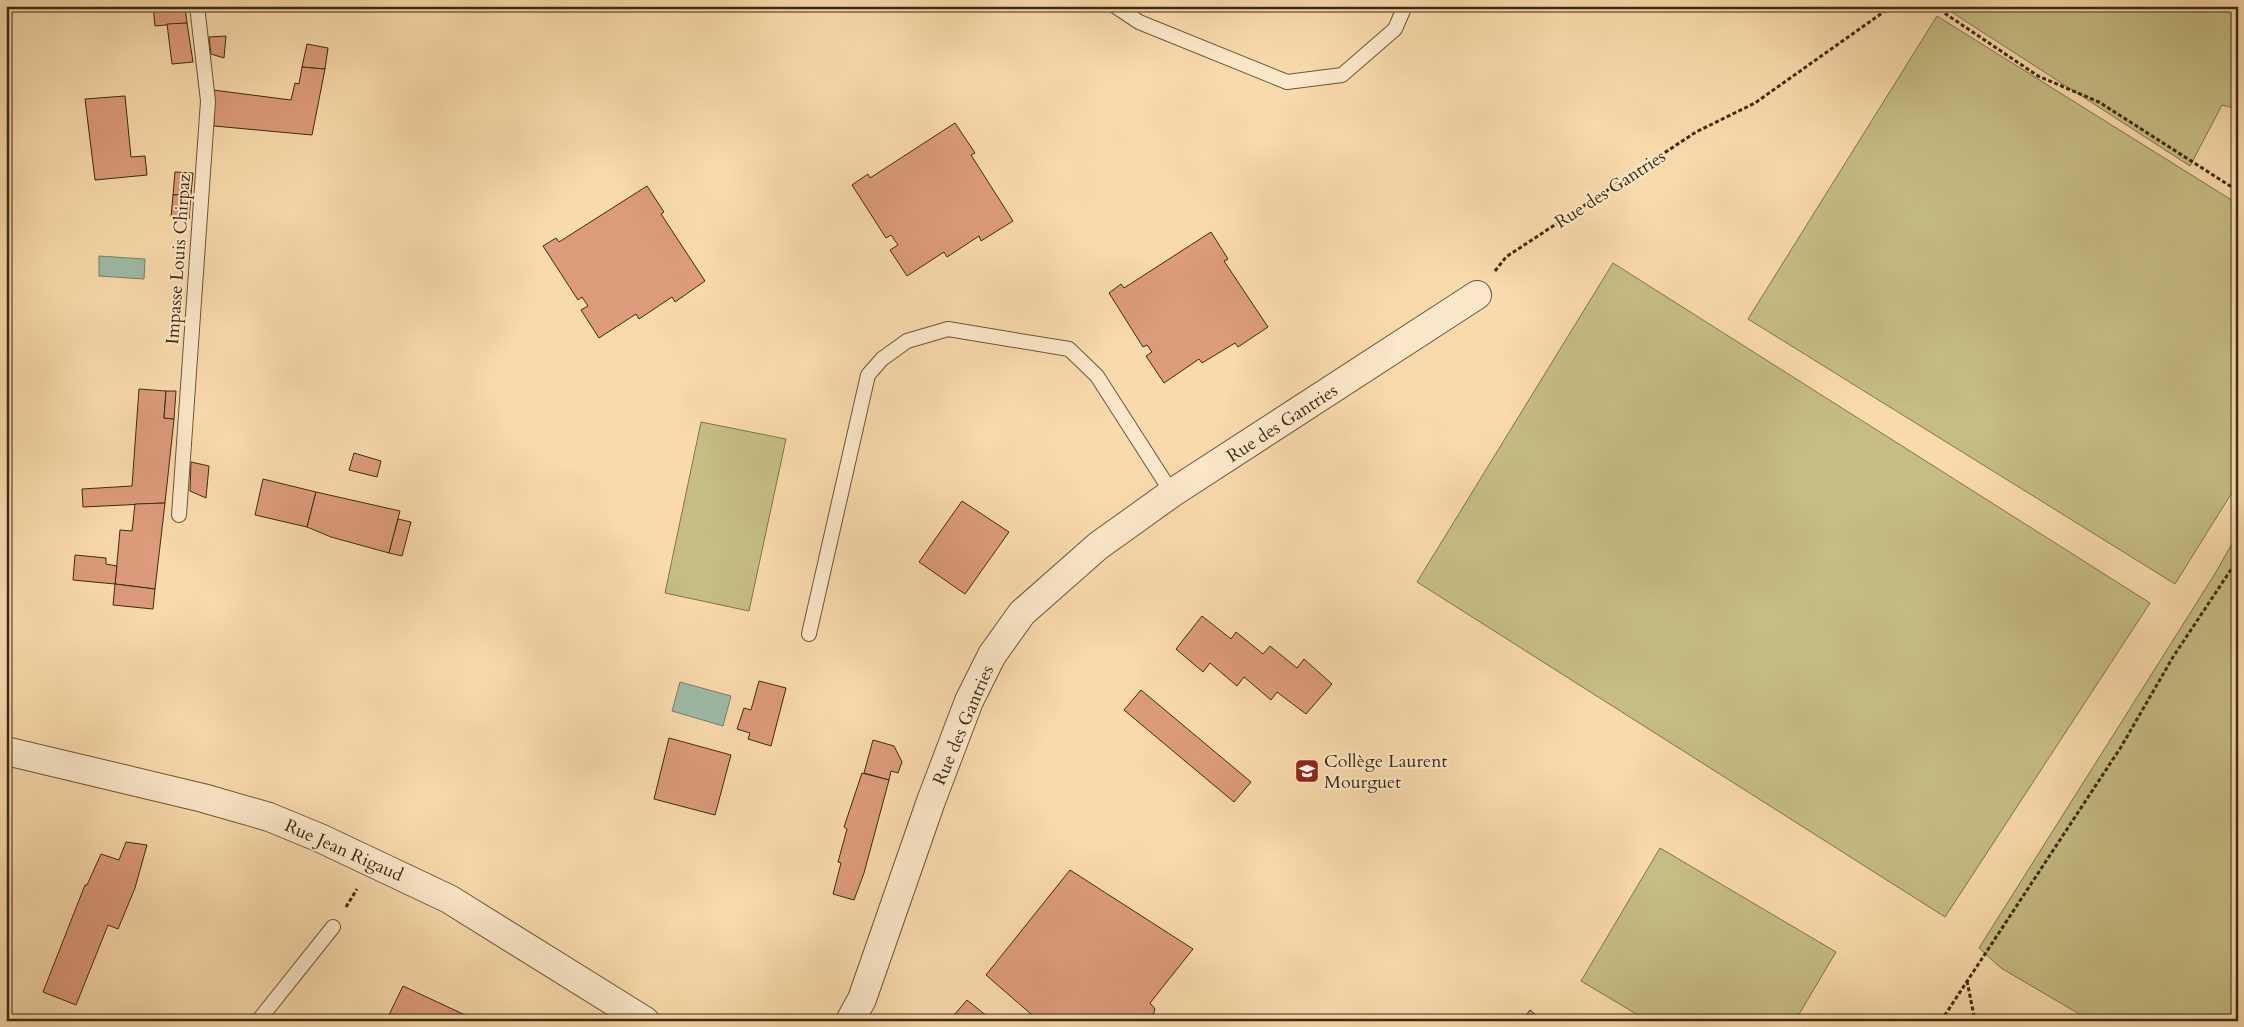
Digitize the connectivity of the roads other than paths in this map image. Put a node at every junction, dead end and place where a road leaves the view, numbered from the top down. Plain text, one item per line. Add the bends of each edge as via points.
1 (197, 6) edge
2 (1115, 6) edge
3 (1406, 6) edge
4 (1477, 296) road end
5 (1172, 493) junction
6 (179, 515) dead end
7 (809, 634) dead end
8 (8, 752) edge
9 (333, 927) road end
10 (856, 1010) edge
11 (258, 1021) edge
12 (645, 1021) edge
13 (836, 1021) edge

1 - 6 lane, Impasse Louis Chirpaz via 208,101
2 - 3 lane via 1139,22 1286,82 1342,75 1395,29
4 - 5 street, Rue des Gantries
5 - 7 lane via 1097,376 1069,349 948,329 907,341 882,359 868,375
5 - 10 street, Rue des Gantries via 1098,546 1022,613 992,655 970,701 931,801
8 - 12 street, Rue Jean Rigaud via 203,798 269,817 320,838 449,899
9 - 11 lane
10 - 13 street, Rue des Gantries

